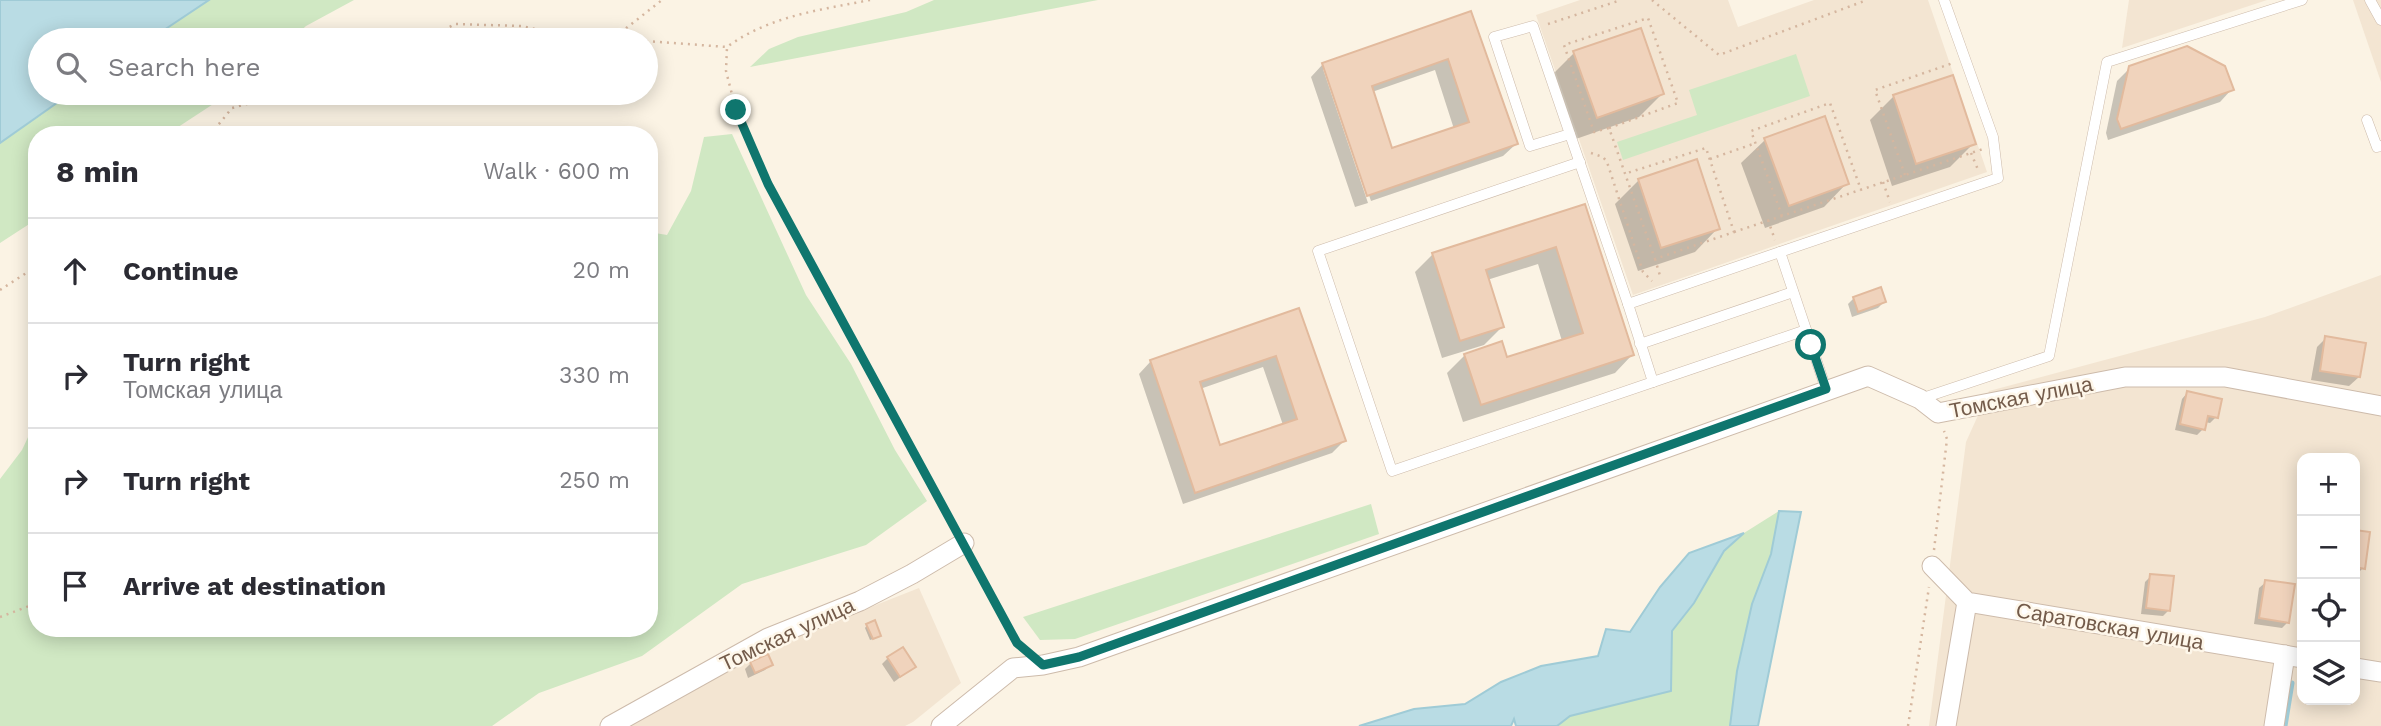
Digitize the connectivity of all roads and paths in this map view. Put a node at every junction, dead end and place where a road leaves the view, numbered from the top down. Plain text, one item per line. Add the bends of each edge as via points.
1 (662, 0) edge
2 (870, 0) edge
3 (1621, 0) edge
4 (1652, 0) edge
5 (1867, 0) edge
6 (1944, 0) edge
7 (2302, 0) edge
8 (2370, 0) edge
9 (2381, 20) edge
10 (1548, 24) dead end
11 (448, 28) edge
12 (530, 28) edge
13 (626, 28) edge
14 (658, 42) edge
15 (727, 47) junction
16 (1953, 63) dead end
17 (243, 105) edge
18 (2367, 120) dead end
19 (217, 126) edge
20 (1609, 128) junction
21 (1570, 134) junction
22 (1756, 143) junction
23 (2381, 146) edge
24 (1983, 149) dead end
25 (1591, 152) dead end
26 (1971, 153) junction
27 (1710, 159) junction
28 (1580, 162) junction
29 (1997, 168) junction
30 (1624, 174) junction
31 (1905, 175) junction
32 (1883, 182) junction
33 (1861, 190) junction
34 (1895, 213) junction
35 (1782, 216) junction
36 (1768, 220) junction
37 (1734, 232) junction
38 (1780, 253) junction
39 (1654, 259) junction
40 (28, 271) edge
41 (0, 290) edge
42 (1793, 292) junction
43 (1628, 304) junction
44 (1806, 330) junction
45 (1640, 344) junction
46 (1653, 382) junction
47 (1826, 389) junction
48 (1920, 399) junction
49 (2381, 405) edge
50 (964, 542) junction
51 (1932, 566) dead end
52 (1967, 602) junction
53 (28, 606) edge
54 (0, 617) edge
55 (2294, 657) edge
56 (1043, 665) junction
57 (2360, 669) edge
58 (2381, 672) edge
59 (610, 726) edge
60 (941, 726) edge
61 (1946, 726) edge
62 (2274, 726) edge

1 - 13 path
2 - 15 path via 783,18
3 - 10 path
4 - 5 path via 1719,55
6 - 29 lane via 1993,137
7 - 48 lane via 2108,62 2049,356
8 - 9 lane
11 - 12 path via 455,24
14 - 15 path
15 - 50 path via 726,71 736,110 768,184
16 - 31 path via 1875,89
17 - 19 path via 232,108
18 - 23 lane via 2377,147
20 - 20 path via 1594,132 1564,45 1648,18 1678,103
20 - 30 path
21 - 21 lane via 1530,146 1494,37 1533,26
21 - 28 lane
22 - 27 path
22 - 33 path via 1751,131 1830,103
22 - 35 path
24 - 26 path
25 - 39 path via 1607,162 1643,272 1653,281 1662,280
26 - 29 path via 1979,174
26 - 31 path
27 - 30 path via 1706,148
27 - 37 path
28 - 43 lane
28 - 46 lane via 1318,251 1392,471
29 - 34 lane via 1998,178
30 - 39 path
31 - 32 path
32 - 33 path
32 - 34 path
33 - 35 path
34 - 38 lane
35 - 36 path
36 - 37 path
36 - 38 path
37 - 39 path
38 - 42 lane
38 - 43 lane
40 - 41 path
42 - 44 lane
42 - 45 lane
43 - 45 lane
44 - 46 lane
44 - 47 lane
45 - 46 lane
47 - 48 street, Томская улица via 1868,376
47 - 56 street, Томская улица via 1079,657
48 - 49 street, Томская улица via 1938,413 2125,377 2225,377
50 - 56 path via 1017,643
50 - 59 street, Томская улица via 860,601 768,638
51 - 52 street
52 - 55 street, Саратовская улица
52 - 61 street
53 - 54 path
55 - 62 street
56 - 60 street, Томская улица via 1013,668
57 - 58 street

